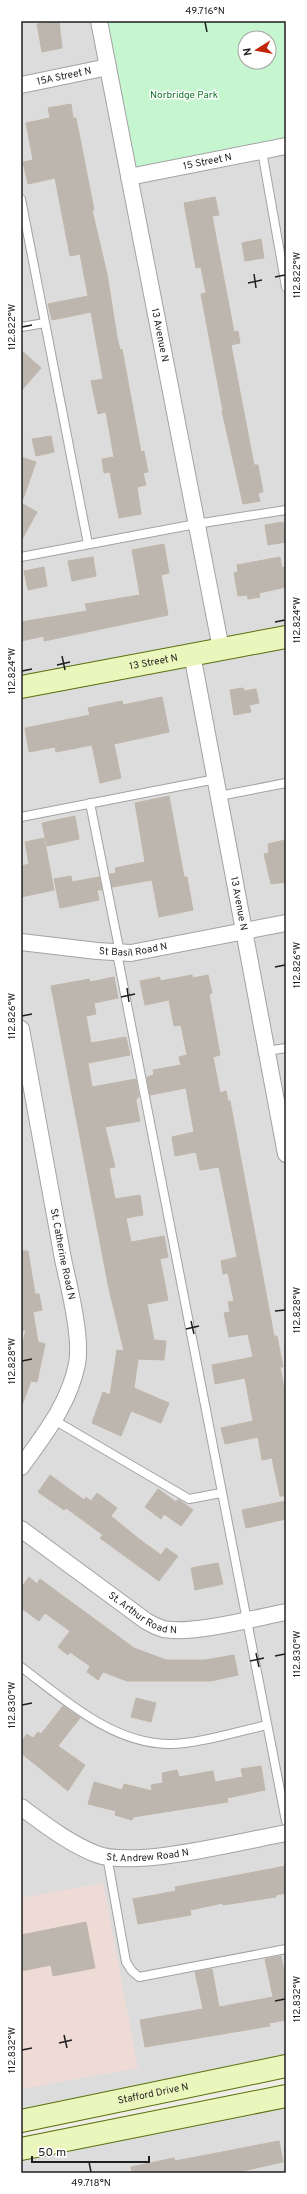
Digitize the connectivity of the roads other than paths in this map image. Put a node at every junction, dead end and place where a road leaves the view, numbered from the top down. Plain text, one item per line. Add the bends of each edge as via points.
1 (99, 21) edge
2 (108, 67) junction
3 (21, 85) edge
4 (286, 146) edge
5 (262, 151) junction
6 (129, 178) junction
7 (21, 199) edge
8 (286, 287) edge
9 (45, 323) junction
10 (21, 327) edge
11 (286, 510) edge
12 (196, 524) junction
13 (88, 544) junction
14 (21, 557) edge
15 (286, 636) edge
16 (220, 649) junction
17 (192, 654) junction
18 (21, 687) edge
19 (216, 779) junction
20 (286, 783) edge
21 (219, 796) junction
22 (90, 803) junction
23 (21, 817) edge
24 (286, 923) edge
25 (244, 931) junction
26 (21, 942) edge
27 (119, 953) junction
28 (21, 1029) edge
29 (286, 1048) edge
30 (267, 1051) junction
31 (286, 1154) edge
32 (54, 1420) junction
33 (21, 1467) edge
34 (221, 1493) junction
35 (21, 1529) edge
36 (286, 1612) edge
37 (246, 1620) junction
38 (21, 1667) edge
39 (267, 1725) junction
40 (21, 1807) edge
41 (286, 1821) edge
42 (286, 1833) edge
43 (107, 1856) junction
44 (286, 1949) edge
45 (286, 2066) edge
46 (286, 2096) edge
47 (21, 2121) edge
48 (21, 2149) edge

1 - 2 street, 13 Avenue N
2 - 3 street, 15A Street N
2 - 6 street, 13 Avenue N
4 - 5 street, 15 Street N
5 - 6 street, 15 Street N
5 - 8 lane
6 - 12 street, 13 Avenue N
7 - 9 lane
9 - 10 lane
9 - 13 lane
11 - 12 lane
12 - 13 lane
12 - 16 street, 13 Avenue N
13 - 14 lane
15 - 16 main road, 13 Street N
16 - 17 main road, 13 Street N
17 - 18 main road, 13 Street N
17 - 19 street, 13 Avenue N
19 - 21 street, 13 Avenue N
19 - 22 lane
20 - 21 lane
21 - 25 street, 13 Avenue N
22 - 23 lane
22 - 27 lane
24 - 25 street, St Basil Road N
25 - 27 street, St Basil Road N via 142,951
25 - 30 street, 13 Avenue N
26 - 27 street, St Basil Road N
27 - 34 lane
28 - 32 street, St. Catherine Road N via 78,1350 74,1376 66,1400
29 - 30 lane
30 - 31 street, 13 Avenue N
32 - 33 street, St. Catherine Road N
32 - 34 lane via 189,1498
34 - 37 lane
35 - 37 street, St. Arthur Road N via 154,1626 179,1630
36 - 37 street, St. Arthur Road N
37 - 39 lane
38 - 39 lane via 100,1723 123,1734 152,1742 185,1743
39 - 41 lane
40 - 43 street, St. Andrew Road N via 82,1847
42 - 43 street, St. Andrew Road N via 168,1854 136,1858
43 - 44 lane via 126,1962 139,1977
45 - 47 main road, Stafford Drive N
46 - 48 main road

